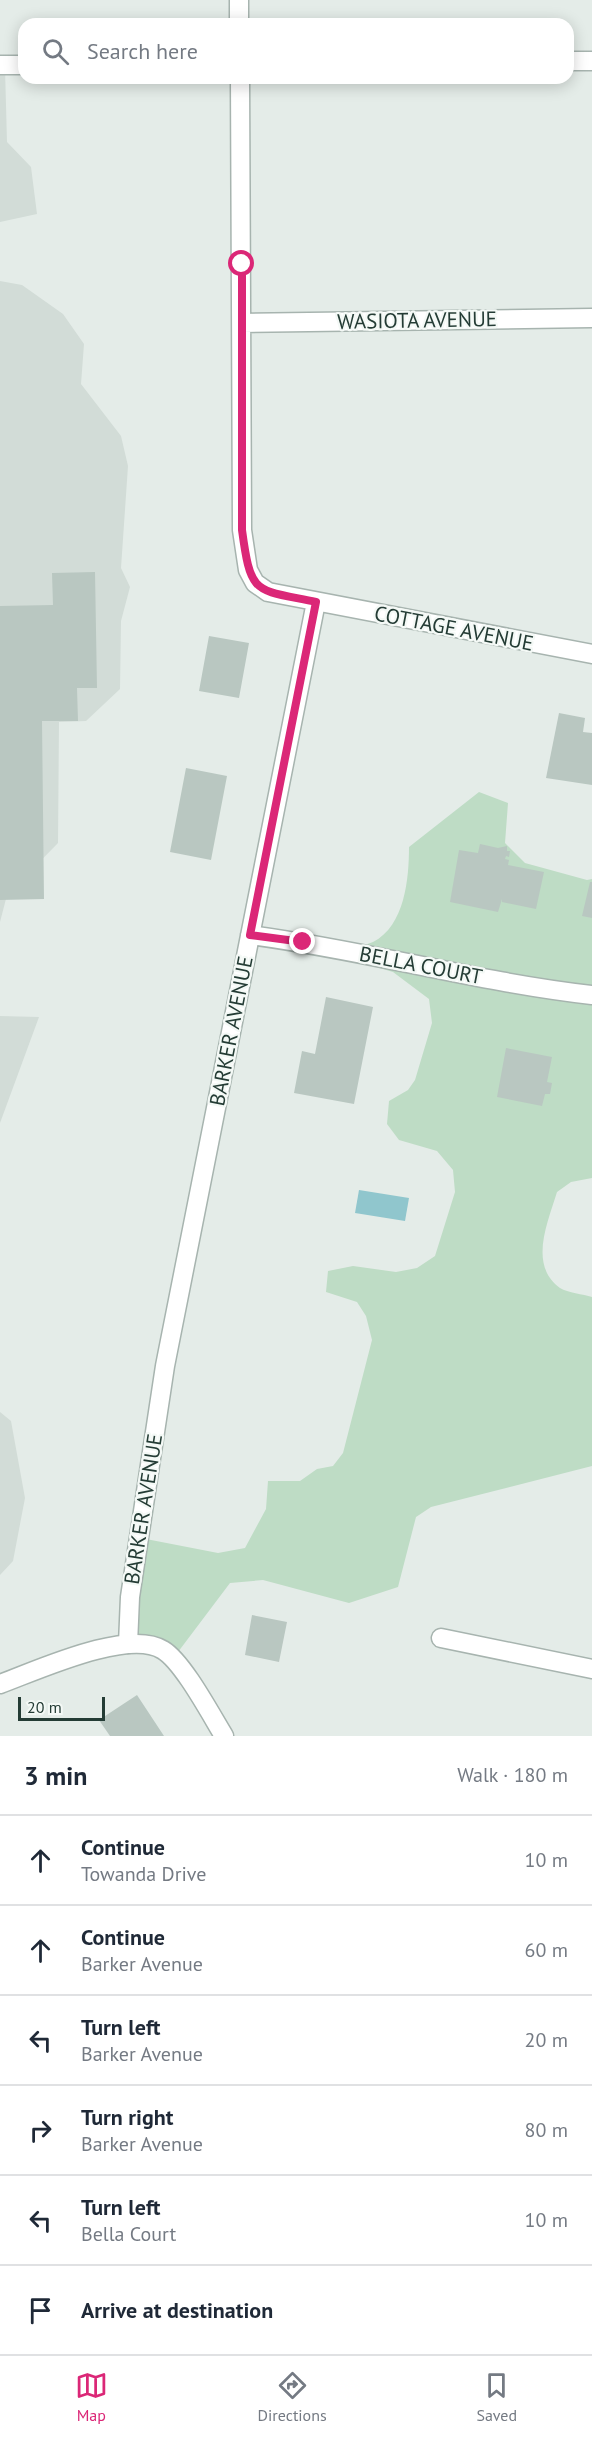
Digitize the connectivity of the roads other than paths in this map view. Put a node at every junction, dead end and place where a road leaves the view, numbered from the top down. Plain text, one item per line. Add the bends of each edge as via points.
1 (239, 0) edge
2 (239, 18) edge
3 (592, 60) edge
4 (574, 61) edge
5 (0, 65) edge
6 (18, 65) edge
7 (240, 84) edge
8 (592, 318) edge
9 (242, 323) junction
10 (316, 602) junction
11 (592, 654) edge
12 (250, 935) junction
13 (592, 995) edge
14 (441, 1638) dead end
15 (128, 1644) junction
16 (592, 1669) edge
17 (0, 1684) edge
18 (224, 1736) edge

1 - 2 street
3 - 4 street
5 - 6 street
7 - 9 street
8 - 9 street, WASIOTA AVENUE
9 - 10 street via 242,518 248,570 255,583 268,592
10 - 11 street, COTTAGE AVENUE
10 - 12 street, BARKER AVENUE
12 - 13 street, BELLA COURT
12 - 15 street, BARKER AVENUE via 165,1366 130,1597
14 - 16 street
15 - 17 street via 99,1649
15 - 18 street via 163,1649 177,1662

